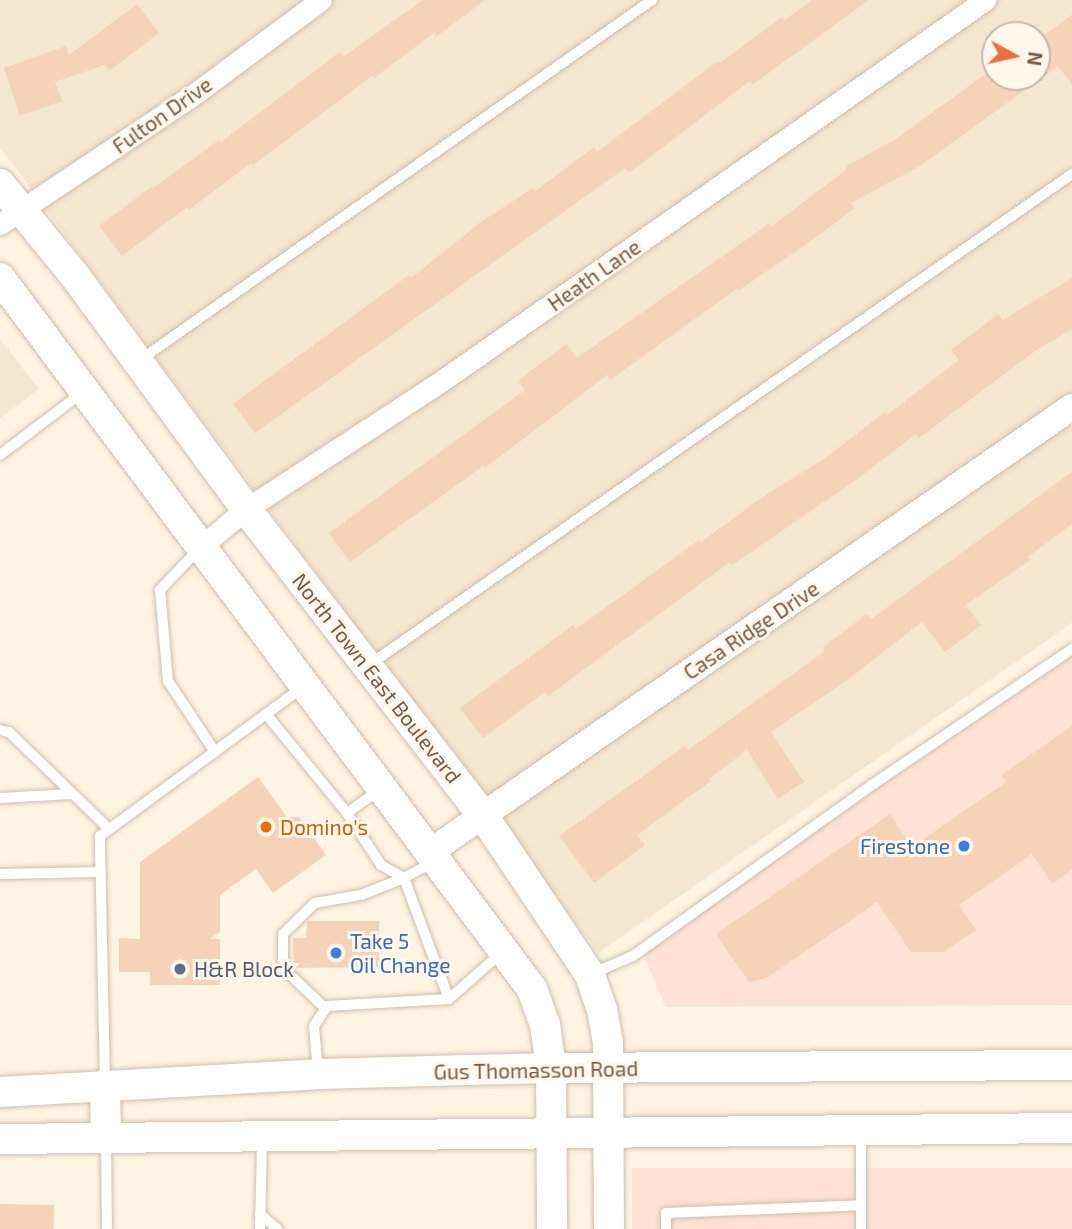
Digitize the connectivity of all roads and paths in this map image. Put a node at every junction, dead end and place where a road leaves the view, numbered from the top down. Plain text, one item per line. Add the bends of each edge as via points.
1 (321, 0) edge
2 (652, 0) edge
3 (985, 0) edge
4 (1072, 174) edge
5 (0, 184) edge
6 (10, 218) edge
7 (0, 278) edge
8 (138, 361) junction
9 (85, 391) junction
10 (1072, 407) edge
11 (0, 455) edge
12 (246, 509) junction
13 (201, 547) junction
14 (1072, 649) edge
15 (368, 666) junction
16 (305, 686) junction
17 (266, 714) junction
18 (0, 730) edge
19 (215, 752) junction
20 (382, 788) junction
21 (72, 794) junction
22 (0, 798) edge
23 (346, 813) junction
24 (482, 814) junction
25 (109, 830) junction
26 (433, 856) junction
27 (101, 872) junction
28 (0, 874) edge
29 (404, 878) junction
30 (503, 951) junction
31 (590, 975) junction
32 (449, 999) junction
33 (325, 1008) junction
34 (1072, 1065) edge
35 (551, 1068) junction
36 (608, 1068) junction
37 (318, 1074) junction
38 (105, 1085) junction
39 (0, 1092) edge
40 (1072, 1128) edge
41 (861, 1130) junction
42 (551, 1135) junction
43 (609, 1135) junction
44 (262, 1136) junction
45 (106, 1137) junction
46 (0, 1139) edge
47 (861, 1205) junction
48 (260, 1214) junction
49 (107, 1229) edge
50 (260, 1229) edge
51 (277, 1229) edge
52 (552, 1229) edge
53 (609, 1229) edge
54 (666, 1229) edge
55 (861, 1229) edge

1 - 6 street, Fulton Drive via 197,92
2 - 8 lane
3 - 12 street, Heath Lane via 443,380
4 - 15 lane
5 - 6 main road, North Town East Boulevard
6 - 8 main road, North Town East Boulevard via 75,276
7 - 9 main road
8 - 12 main road, North Town East Boulevard
9 - 11 lane
9 - 13 main road
10 - 24 street, Casa Ridge Drive
12 - 13 street, Heath Lane
12 - 15 main road, North Town East Boulevard
13 - 16 main road
13 - 19 lane via 160,590 168,681
14 - 31 lane via 872,785 633,957
15 - 24 main road, North Town East Boulevard
16 - 17 lane
16 - 20 main road
17 - 19 lane
17 - 23 lane
18 - 21 lane via 9,732
19 - 25 lane
20 - 23 lane
20 - 26 main road
21 - 22 lane
21 - 25 lane
23 - 29 lane via 381,865
24 - 26 street, Casa Ridge Drive
24 - 31 main road, North Town East Boulevard
25 - 27 lane via 100,836
26 - 29 lane
26 - 30 main road
27 - 28 lane
27 - 38 lane
29 - 32 lane
29 - 33 lane via 361,895 315,903 282,934 283,968
30 - 32 lane
30 - 35 main road via 532,989 545,1024
31 - 36 main road, North Town East Boulevard via 602,1009
32 - 33 lane
33 - 37 lane via 314,1026
34 - 36 main road, Gus Thomasson Road
35 - 36 main road, Gus Thomasson Road
35 - 37 main road, Gus Thomasson Road
35 - 42 main road
36 - 43 main road, North Town East Boulevard
37 - 38 main road, Gus Thomasson Road
38 - 39 main road, Gus Thomasson Road
38 - 45 main road
40 - 41 main road
41 - 43 main road
41 - 47 lane
42 - 43 main road
42 - 44 main road
42 - 52 main road
43 - 53 main road, North Town East Boulevard
44 - 45 main road
44 - 48 lane
45 - 46 main road
45 - 49 lane
47 - 54 lane via 666,1213
47 - 55 lane
48 - 50 lane
48 - 51 lane

